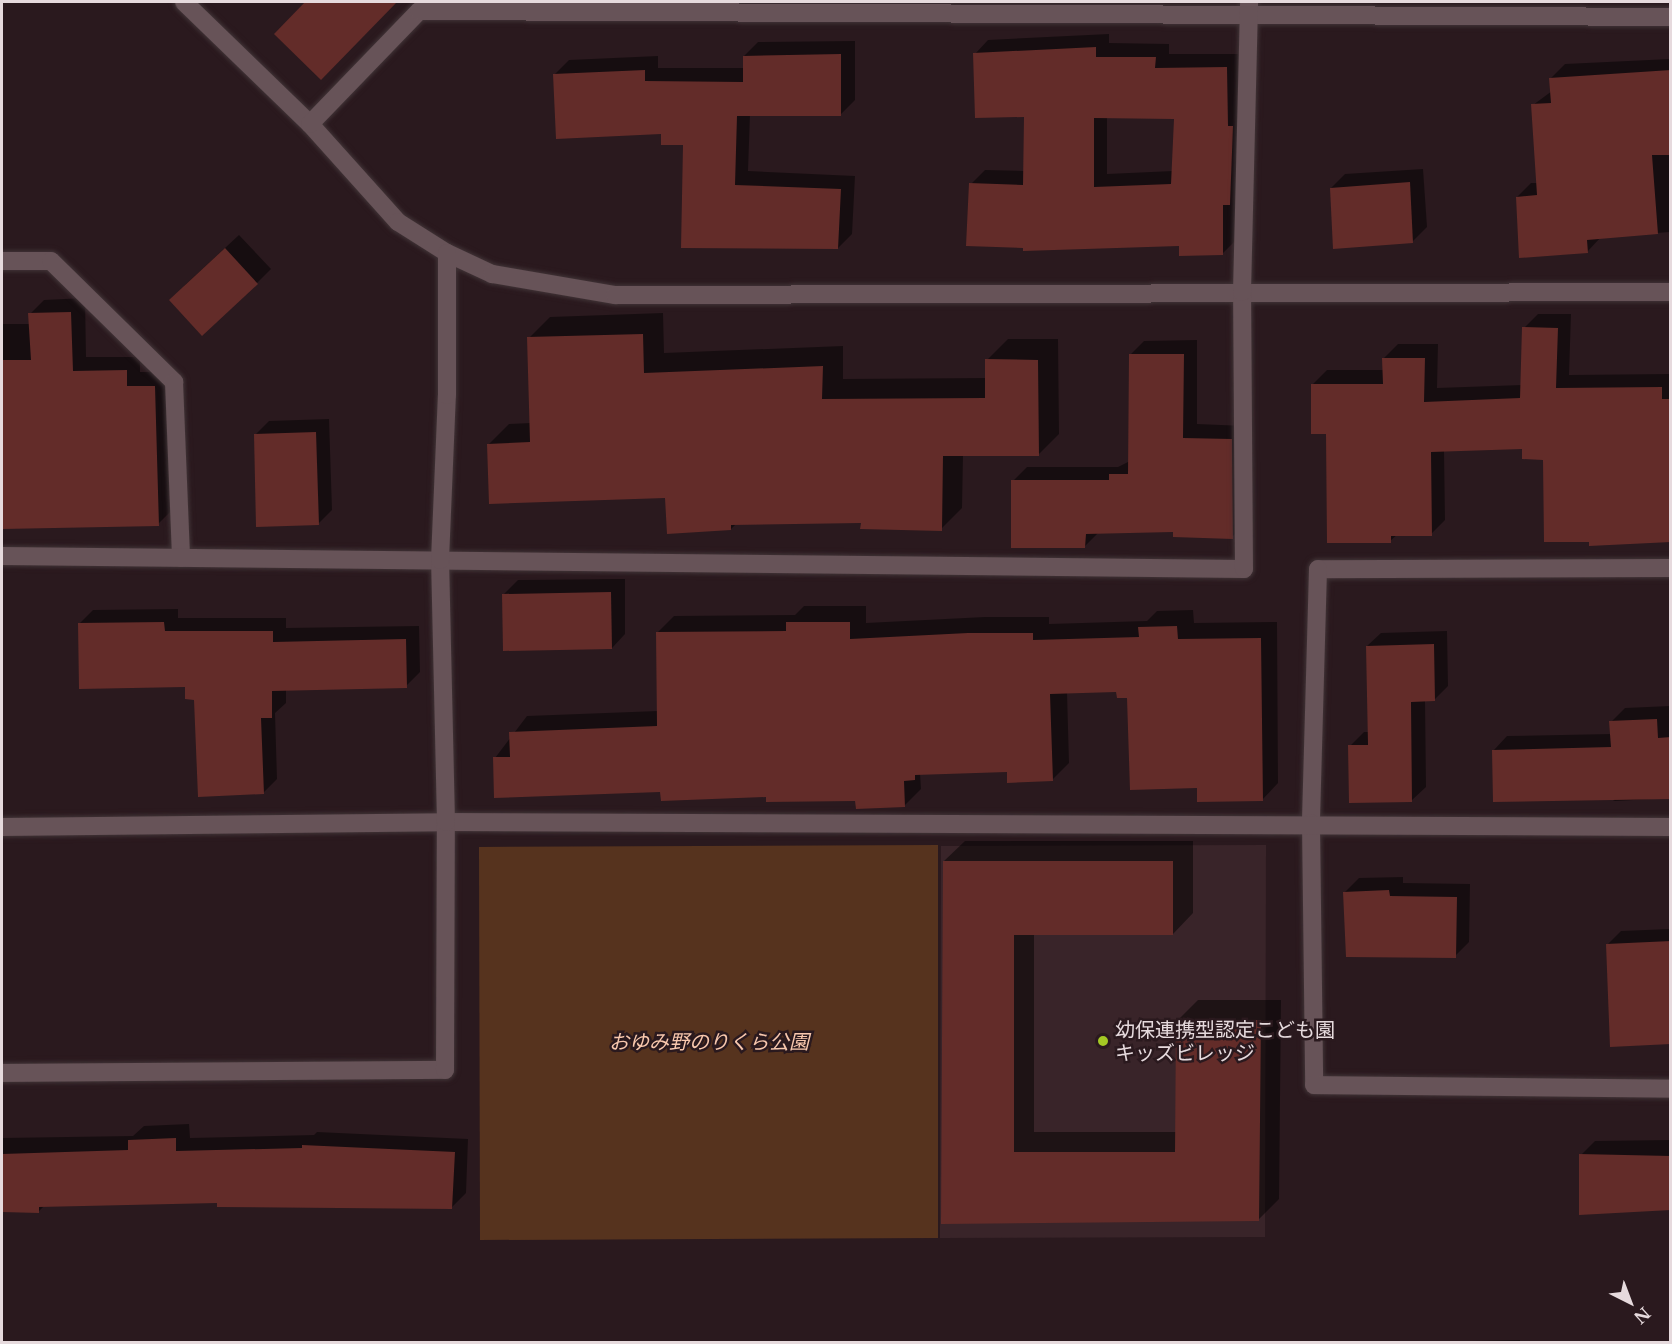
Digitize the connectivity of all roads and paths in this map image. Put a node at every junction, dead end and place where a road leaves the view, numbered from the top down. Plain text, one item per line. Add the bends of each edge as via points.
1 (184, 2) edge
2 (419, 6) edge
3 (1248, 9) edge
4 (1671, 17) edge
5 (310, 124) junction
6 (447, 253) junction
7 (2, 261) edge
8 (1242, 292) junction
9 (1671, 292) edge
10 (2, 556) edge
11 (181, 558) junction
12 (440, 560) junction
13 (1671, 568) edge
14 (446, 822) junction
15 (1311, 823) junction
16 (2, 827) edge
17 (1671, 827) edge
18 (2, 1073) edge
19 (1671, 1089) edge

1 - 5 street
2 - 3 street
2 - 5 street
3 - 4 street
3 - 8 street
5 - 6 street via 398,222
6 - 8 street via 492,274 615,295
6 - 12 street via 447,394
7 - 11 street via 51,261 174,382
8 - 9 street
8 - 12 street via 1244,569
10 - 11 street
11 - 12 street
12 - 14 street
13 - 15 street via 1318,569
14 - 15 street
14 - 16 street
14 - 18 street via 445,1070
15 - 17 street
15 - 19 street via 1314,1085

